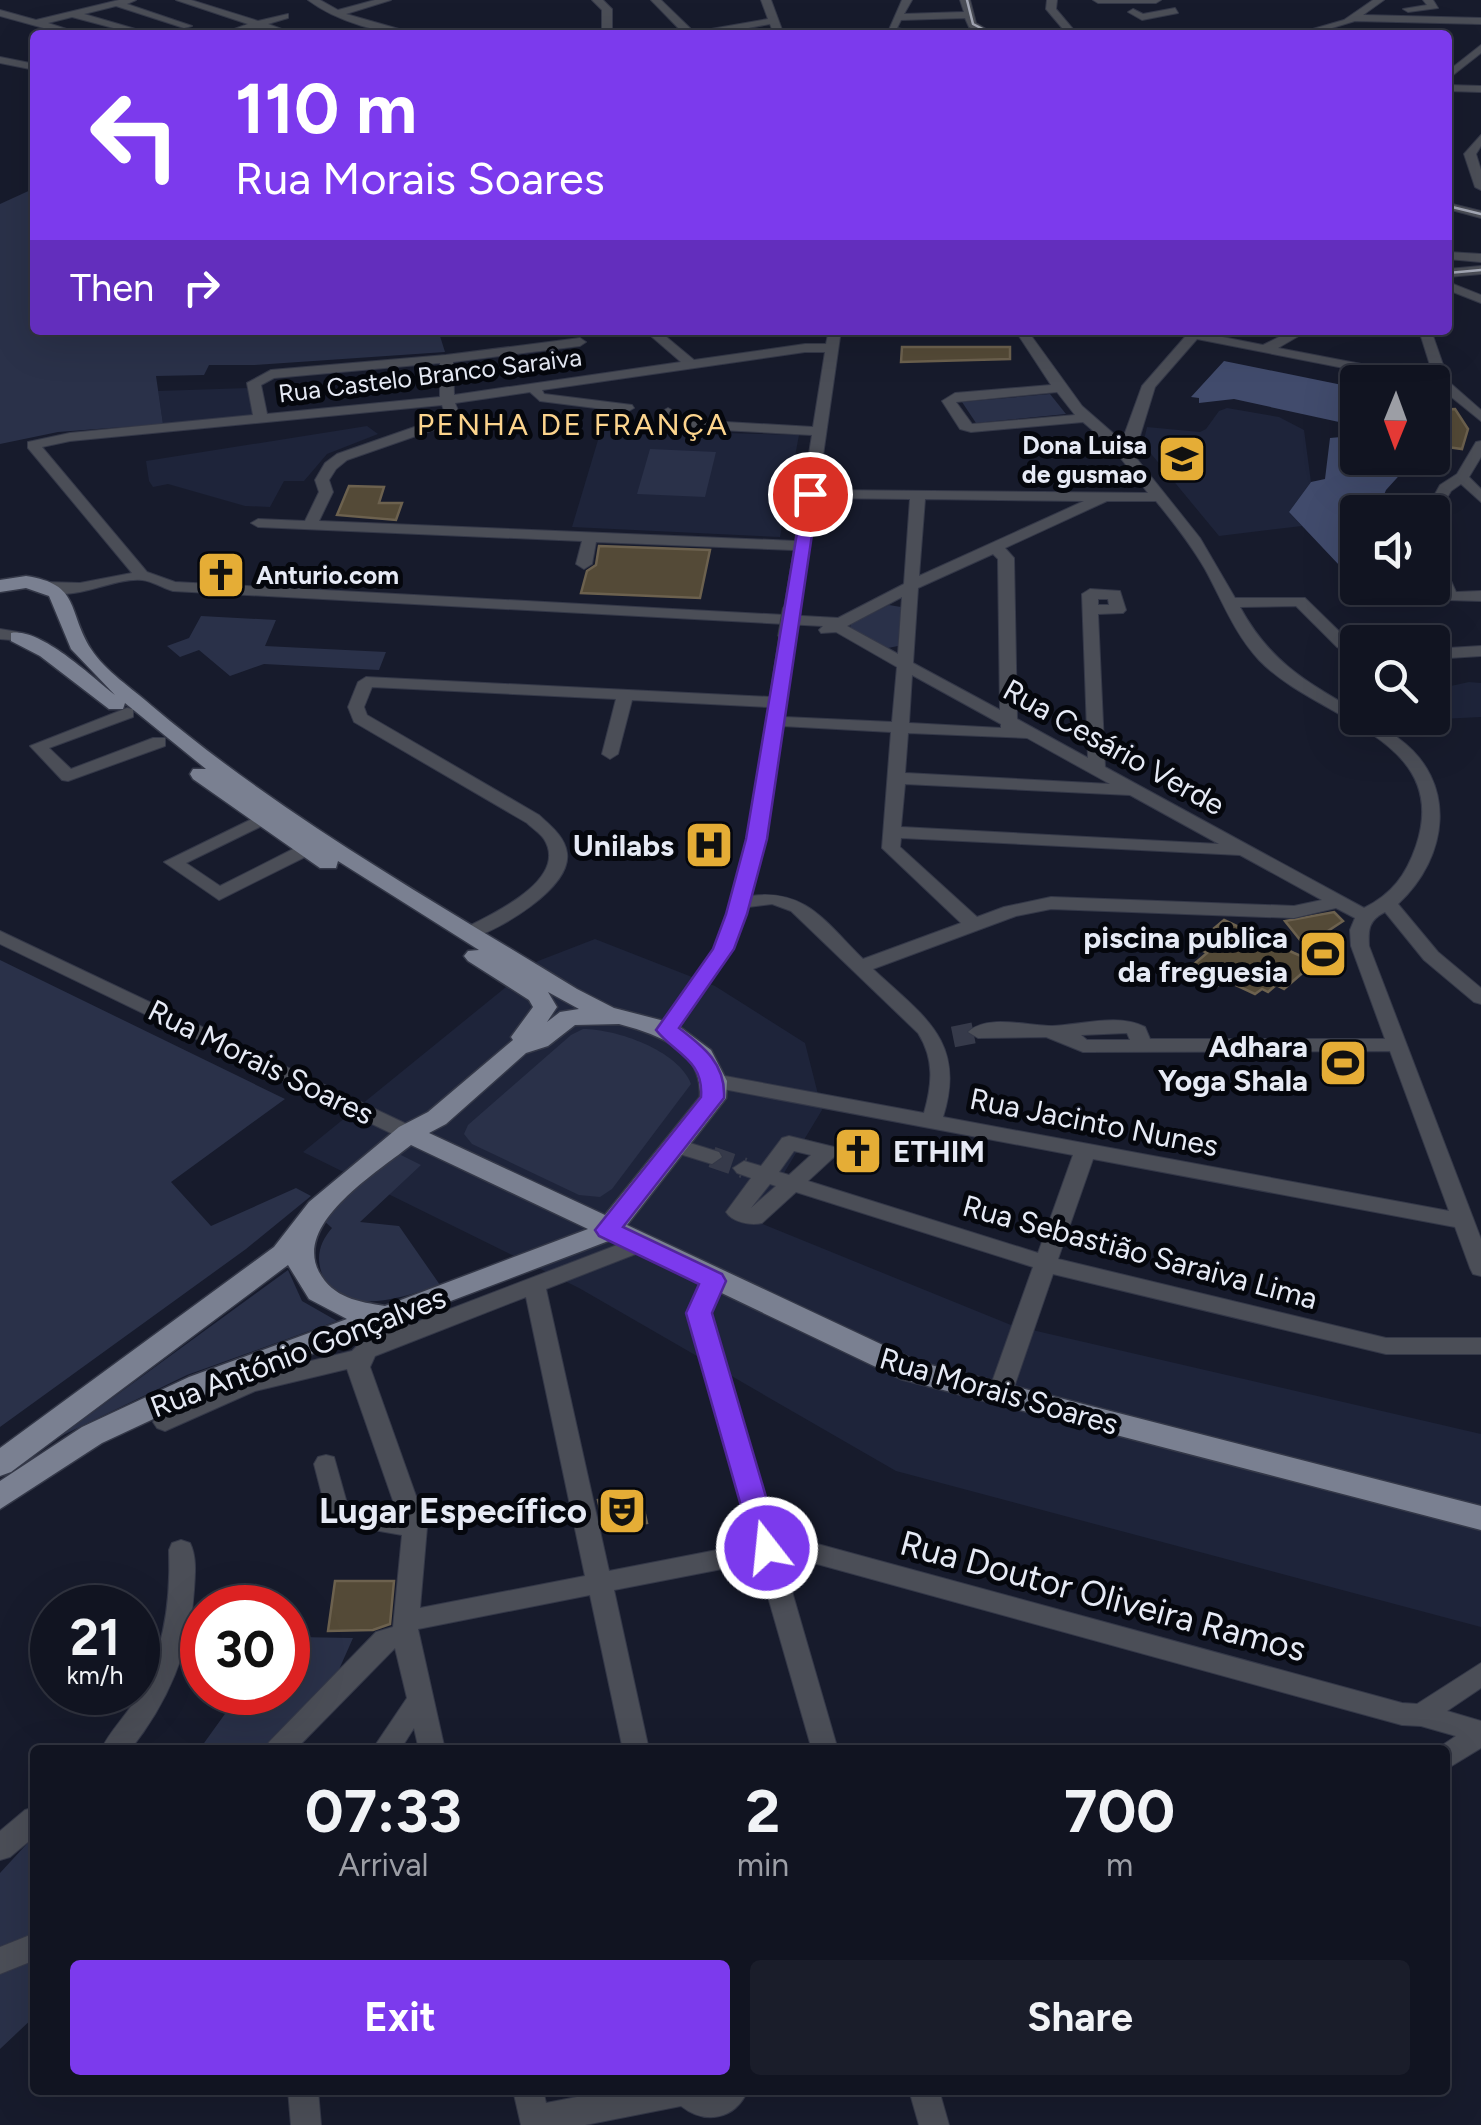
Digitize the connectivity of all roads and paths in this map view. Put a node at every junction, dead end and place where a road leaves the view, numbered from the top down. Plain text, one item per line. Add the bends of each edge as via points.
1 (131, 0) edge
2 (181, 0) edge
3 (313, 0) edge
4 (386, 0) edge
5 (597, 0) edge
6 (656, 0) edge
7 (766, 0) edge
8 (907, 0) edge
9 (965, 0) edge
10 (1052, 0) edge
11 (1098, 0) edge
12 (1156, 0) edge
13 (1378, 0) edge
14 (1428, 0) edge
15 (116, 4) junction
16 (1134, 7) junction
17 (1175, 11) dead end
18 (0, 14) edge
19 (73, 14) junction
20 (224, 14) junction
21 (338, 14) junction
22 (284, 16) dead end
23 (967, 16) junction
24 (900, 17) junction
25 (1354, 18) junction
26 (1412, 20) junction
27 (773, 21) junction
28 (1481, 21) edge
29 (36, 23) junction
30 (258, 24) junction
31 (187, 26) junction
32 (62, 30) edge
33 (132, 30) edge
34 (175, 30) edge
35 (241, 30) edge
36 (277, 30) edge
37 (396, 30) edge
38 (607, 30) edge
39 (687, 30) edge
40 (721, 30) edge
41 (777, 30) edge
42 (891, 30) edge
43 (957, 30) dead end
44 (982, 30) edge
45 (1069, 30) edge
46 (1313, 30) edge
47 (1481, 48) edge
48 (0, 60) edge
49 (30, 66) edge
50 (1452, 73) edge
51 (1452, 88) edge
52 (1481, 89) edge
53 (1481, 138) edge
54 (1470, 158) edge
55 (1481, 187) edge
56 (1452, 207) edge
57 (1481, 215) edge
58 (1452, 256) edge
59 (1481, 258) edge
60 (1481, 270) edge
61 (1452, 273) edge
62 (1452, 288) edge
63 (1481, 299) edge
64 (656, 335) edge
65 (834, 335) edge
66 (1025, 335) edge
67 (1193, 335) edge
68 (1208, 335) edge
69 (1293, 335) edge
70 (1427, 335) edge
71 (832, 348) junction
72 (1264, 349) junction
73 (589, 353) edge
74 (446, 360) junction
75 (691, 364) junction
76 (1346, 365) edge
77 (1437, 365) edge
78 (533, 387) junction
79 (1062, 388) junction
80 (1450, 390) edge
81 (446, 400) junction
82 (627, 408) dead end
83 (668, 412) dead end
84 (1481, 417) edge
85 (261, 418) junction
86 (1086, 418) junction
87 (819, 431) junction
88 (1481, 445) edge
89 (1122, 448) junction
90 (1462, 477) junction
91 (810, 494) junction
92 (918, 494) junction
93 (1108, 495) junction
94 (1440, 495) edge
95 (1158, 497) junction
96 (1481, 498) edge
97 (258, 523) dead end
98 (310, 525) junction
99 (590, 537) junction
100 (802, 546) junction
101 (996, 549) junction
102 (584, 564) dead end
103 (0, 566) edge
104 (142, 575) junction
105 (0, 586) edge
106 (911, 586) junction
107 (42, 587) junction
108 (1450, 594) edge
109 (1481, 596) edge
110 (1228, 603) junction
111 (1090, 609) dead end
112 (71, 618) junction
113 (838, 626) junction
114 (7, 634) edge
115 (1340, 640) edge
116 (1481, 651) edge
117 (1450, 653) edge
118 (905, 665) junction
119 (625, 695) junction
120 (135, 711) junction
121 (776, 712) junction
122 (1009, 727) junction
123 (900, 728) junction
124 (168, 739) junction
125 (610, 754) dead end
126 (1097, 769) junction
127 (896, 778) junction
128 (1135, 790) junction
129 (271, 814) junction
130 (892, 832) junction
131 (315, 844) junction
132 (1246, 850) junction
133 (1336, 900) junction
134 (739, 904) junction
135 (1388, 904) junction
136 (1365, 916) junction
137 (974, 925) junction
138 (0, 937) edge
139 (462, 938) junction
140 (860, 966) junction
141 (1481, 998) edge
142 (613, 1016) junction
143 (667, 1030) junction
144 (978, 1032) tunnel mouth
145 (1397, 1045) junction
146 (518, 1047) junction
147 (714, 1081) junction
148 (931, 1122) junction
149 (408, 1133) junction
150 (677, 1146) junction
151 (1085, 1151) junction
152 (712, 1157) tunnel mouth
153 (754, 1171) junction
154 (790, 1181) junction
155 (1464, 1221) junction
156 (303, 1229) junction
157 (608, 1230) junction
158 (638, 1245) junction
159 (1046, 1264) junction
160 (1481, 1268) edge
161 (714, 1281) junction
162 (534, 1284) junction
163 (391, 1315) junction
164 (1481, 1346) edge
165 (358, 1358) junction
166 (999, 1396) junction
167 (165, 1422) dead end
168 (0, 1464) edge
169 (326, 1464) dead end
170 (0, 1497) edge
171 (1481, 1518) edge
172 (414, 1527) junction
173 (767, 1548) junction
174 (181, 1550) dead end
175 (599, 1582) junction
176 (406, 1628) junction
177 (1481, 1674) edge
178 (420, 1707) junction
179 (1420, 1715) junction
180 (1481, 1733) edge
181 (118, 1745) edge
182 (283, 1745) edge
183 (388, 1745) edge
184 (431, 1745) edge
185 (635, 1745) edge
186 (824, 1745) edge
187 (1450, 1755) edge
188 (30, 1823) edge
189 (0, 1848) edge
190 (30, 1948) edge
191 (0, 1961) edge
192 (303, 2095) edge
193 (529, 2095) edge
194 (664, 2095) edge
195 (691, 2095) edge
196 (925, 2095) edge
197 (722, 2108) edge
198 (536, 2123) edge
199 (306, 2125) edge
200 (934, 2125) edge

1 - 15 street
2 - 20 street
3 - 21 street
4 - 21 street
5 - 38 street via 607,9
6 - 39 street
7 - 27 street
8 - 24 street
9 - 23 street
10 - 45 street via 1050,9
11 - 16 street
12 - 16 street
13 - 25 street
14 - 26 street via 1433,8 1408,8
15 - 19 street
15 - 31 street
16 - 17 street via 1142,16
18 - 29 street
19 - 29 street
19 - 33 street
20 - 30 street
20 - 31 street
21 - 37 street
22 - 30 street
23 - 24 street
23 - 43 street
23 - 44 street
24 - 42 street
25 - 26 street
25 - 46 street
26 - 28 street
27 - 40 street
27 - 41 street
29 - 32 street
30 - 35 street
30 - 36 street
31 - 34 street
47 - 50 street
48 - 49 street
51 - 52 street
53 - 54 street
54 - 55 street
56 - 57 street
58 - 59 street
60 - 61 street
62 - 63 street
64 - 75 street
65 - 71 street
66 - 79 street
67 - 89 street via 1148,386 1132,439
68 - 72 street
69 - 72 street
70 - 77 street
71 - 75 street, Rua Castelo Branco Saraiva
71 - 87 street
72 - 76 street
73 - 74 street
73 - 75 street, Rua Castelo Branco Saraiva
73 - 78 street, Rua Castelo Branco Saraiva
74 - 81 street
74 - 85 street via 262,376 254,383
78 - 81 street, Rua Castelo Branco Saraiva
78 - 82 street via 540,398
79 - 86 street
79 - 86 street via 950,401 971,428
80 - 84 street
81 - 85 street, Rua Castelo Branco Saraiva
81 - 98 street via 454,418 360,448 330,466
83 - 87 street via 666,423
85 - 104 street, Rua Castelo Branco Saraiva via 34,444
86 - 89 street
87 - 91 street
88 - 90 street
89 - 95 street
90 - 94 street
90 - 96 street
91 - 92 street
91 - 100 street
92 - 93 street
92 - 106 street
93 - 95 street
93 - 101 street
95 - 110 street via 1201,550
97 - 98 street
98 - 99 street
99 - 100 street
99 - 102 street
100 - 121 street, bridge
101 - 106 street
101 - 122 street via 1006,558
103 - 107 main road
104 - 107 street via 80,588
104 - 112 street via 88,599
104 - 113 street via 205,600
105 - 107 main road
106 - 113 street
106 - 118 street
107 - 112 main road via 61,598
108 - 109 street
110 - 115 street via 1300,600
110 - 135 street via 1274,667 1379,732 1426,772 1436,810 1427,843 1407,886
111 - 126 street
112 - 114 main road via 52,635
112 - 120 main road via 87,658
113 - 118 street, Rua Cesário Verde
114 - 120 main road via 47,652
116 - 117 street
118 - 122 street, Rua Cesário Verde
118 - 123 street
119 - 121 street
119 - 125 street
119 - 139 street via 366,682 356,707 360,718 533,819 557,846 547,884
120 - 124 main road
120 - 124 street via 38,746 68,776
121 - 123 street
121 - 134 street
122 - 123 street
122 - 126 street, Rua Cesário Verde
123 - 127 street
124 - 129 main road
126 - 128 street, Rua Cesário Verde
127 - 128 street
127 - 130 street
128 - 132 street, Rua Cesário Verde
129 - 131 main road
129 - 131 street via 173,862 219,894
130 - 132 street
130 - 137 street via 892,850
131 - 139 main road
132 - 133 street, Rua Cesário Verde
133 - 136 street, Rua Cesário Verde
133 - 137 street via 1284,912 1065,902
134 - 140 street via 765,897 791,903
134 - 143 street via 723,949
135 - 136 street
135 - 141 street via 1432,956
136 - 145 street via 1360,946
137 - 140 street
138 - 149 street, Rua Morais Soares
139 - 142 main road
139 - 146 main road via 545,1007
140 - 148 street via 943,1039 944,1072
142 - 143 main road
142 - 146 main road via 569,1017
143 - 147 main road via 694,1048
144 - 145 street via 1042,1031 1083,1046
145 - 155 street
146 - 149 main road, Rua António Gonçalves via 437,1118
147 - 148 street, Rua Jacinto Nunes
147 - 150 main road via 713,1098
148 - 151 street, Rua Jacinto Nunes
149 - 156 main road, Rua António Gonçalves
149 - 157 main road, Rua Morais Soares
150 - 152 street
150 - 157 main road
151 - 155 street, Rua Jacinto Nunes
151 - 159 street
153 - 154 street, Rua Sebastião Saraiva Lima
153 - 154 street via 736,1212 754,1218
153 - 154 street via 789,1143 827,1152
154 - 159 street, Rua Sebastião Saraiva Lima
155 - 160 street
156 - 163 main road via 300,1263 318,1293 355,1312
156 - 168 main road, Rua António Gonçalves via 284,1254
157 - 158 main road, Rua Morais Soares
157 - 163 main road, Rua António Gonçalves
158 - 161 main road, Rua Morais Soares
158 - 162 street
159 - 164 street, Rua Sebastião Saraiva Lima via 1386,1346
159 - 166 street
161 - 166 main road, Rua Morais Soares via 882,1360
161 - 173 street via 699,1313
162 - 165 street
162 - 175 street
163 - 170 main road, Rua António Gonçalves via 146,1410 66,1450
165 - 167 street via 249,1384
165 - 172 street
166 - 171 main road, Rua Morais Soares
169 - 172 street via 338,1514
172 - 176 street
173 - 175 street, Rua Doutor Oliveira Ramos
173 - 179 street, Rua Doutor Oliveira Ramos via 788,1546
173 - 186 street
174 - 181 street via 184,1593 175,1644 153,1695
175 - 176 street, Rua Doutor Oliveira Ramos
175 - 185 street
176 - 178 street
176 - 182 street via 385,1639
177 - 179 street
178 - 183 street via 413,1707
178 - 184 street
179 - 180 street, Rua Doutor Oliveira Ramos
180 - 187 street
188 - 189 street
190 - 191 street
192 - 199 street
193 - 198 street
194 - 198 street
195 - 197 street via 699,2106
196 - 200 street

